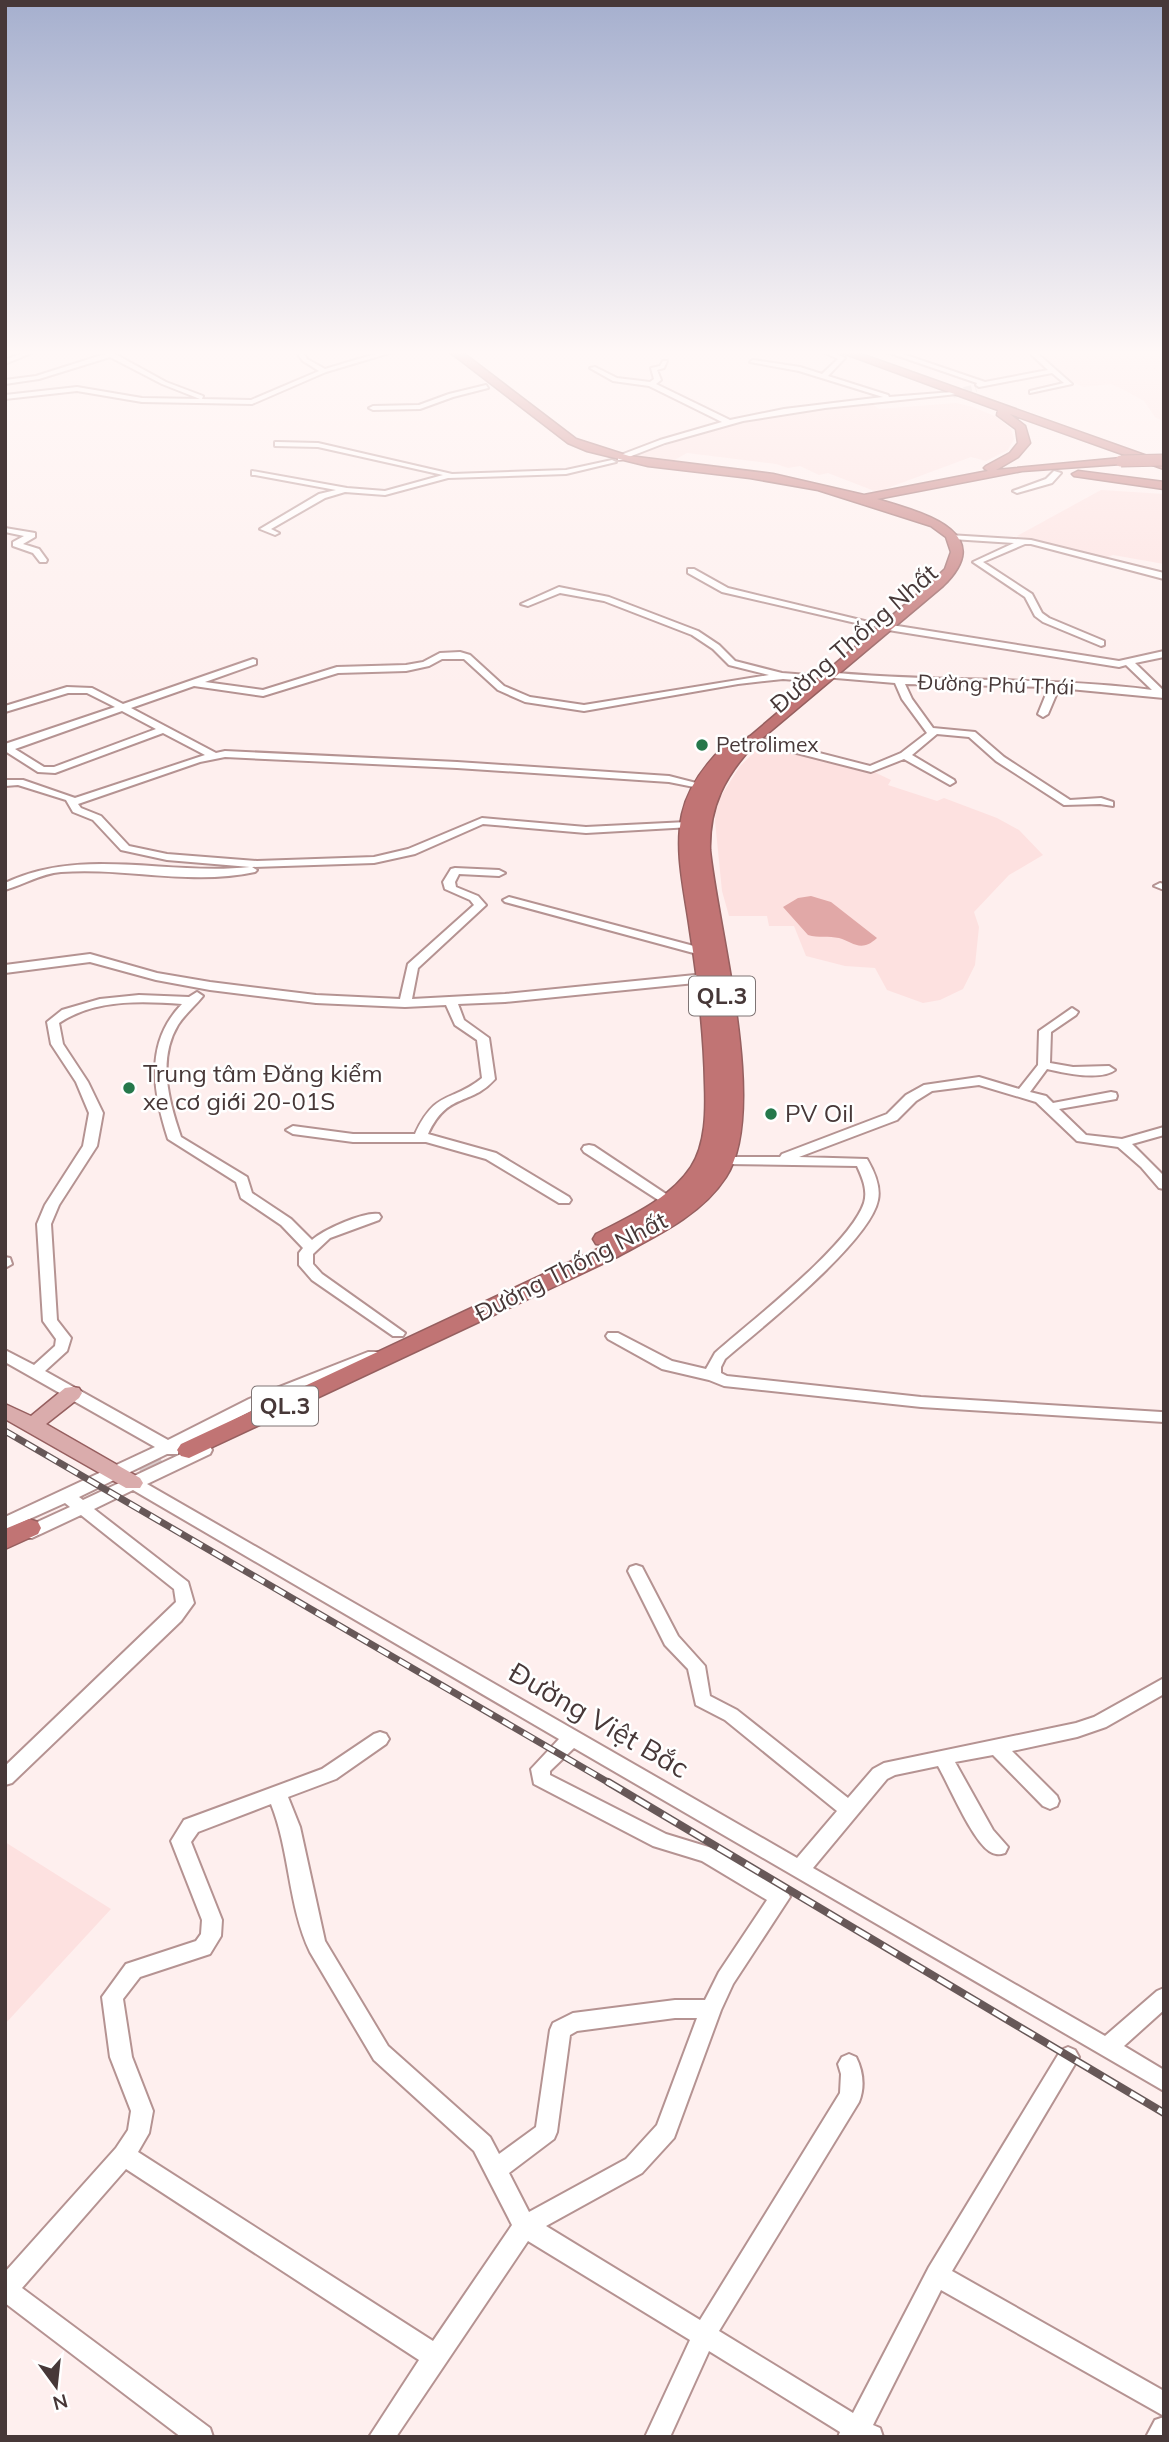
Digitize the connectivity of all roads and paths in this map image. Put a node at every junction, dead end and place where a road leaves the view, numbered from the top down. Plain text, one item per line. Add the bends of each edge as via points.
1 (401, 463) edge
2 (602, 463) edge
3 (637, 463) edge
4 (997, 463) edge
5 (1093, 463) edge
6 (256, 473) dead end
7 (1057, 473) junction
8 (453, 475) junction
9 (971, 476) junction
10 (1164, 486) edge
11 (346, 490) junction
12 (1017, 491) dead end
13 (900, 495) junction
14 (841, 496) junction
15 (878, 503) junction
16 (897, 517) junction
17 (920, 518) junction
18 (5, 530) edge
19 (275, 533) dead end
20 (945, 538) junction
21 (1027, 541) junction
22 (43, 560) dead end
23 (691, 571) dead end
24 (1164, 576) edge
25 (525, 604) dead end
26 (879, 626) junction
27 (1101, 643) dead end
28 (1164, 654) edge
29 (253, 662) dead end
30 (1129, 663) junction
31 (816, 675) junction
32 (783, 676) junction
33 (192, 682) junction
34 (899, 682) junction
35 (1055, 685) junction
36 (1162, 694) edge
37 (7, 707) edge
38 (125, 707) junction
39 (1044, 714) dead end
40 (165, 729) junction
41 (933, 733) junction
42 (753, 739) junction
43 (7, 748) edge
44 (213, 755) junction
45 (905, 755) junction
46 (950, 782) dead end
47 (5, 783) edge
48 (699, 785) junction
49 (74, 802) junction
50 (1109, 804) dead end
51 (687, 825) junction
52 (262, 864) junction
53 (499, 873) dead end
54 (5, 887) edge
55 (509, 900) dead end
56 (701, 951) junction
57 (5, 969) edge
58 (712, 977) junction
59 (210, 986) junction
60 (192, 1001) junction
61 (405, 1003) junction
62 (452, 1003) junction
63 (1072, 1012) dead end
64 (1044, 1065) junction
65 (1109, 1070) dead end
66 (1023, 1092) junction
67 (1111, 1097) dead end
68 (1051, 1107) junction
69 (293, 1130) dead end
70 (1164, 1131) edge
71 (420, 1137) junction
72 (1122, 1143) junction
73 (589, 1149) dead end
74 (716, 1159) junction
75 (777, 1161) junction
76 (1164, 1185) edge
77 (564, 1200) dead end
78 (668, 1200) junction
79 (374, 1217) dead end
80 (310, 1246) junction
81 (398, 1333) dead end
82 (613, 1336) dead end
83 (5, 1355) edge
84 (377, 1358) junction
85 (35, 1371) junction
86 (714, 1376) junction
87 (72, 1393) junction
88 (5, 1410) edge
89 (1161, 1417) dead end
90 (32, 1425) junction
91 (181, 1451) junction
92 (115, 1474) junction
93 (133, 1483) junction
94 (73, 1501) junction
95 (12, 1531) edge
96 (636, 1571) dead end
97 (1164, 1685) edge
98 (573, 1737) junction
99 (380, 1739) dead end
100 (997, 1747) junction
101 (943, 1758) junction
102 (5, 1778) edge
103 (278, 1796) junction
104 (1049, 1801) dead end
105 (849, 1810) junction
106 (998, 1847) dead end
107 (801, 1868) junction
108 (1164, 1997) edge
109 (710, 2009) junction
110 (1107, 2048) junction
111 (1068, 2057) dead end
112 (849, 2064) dead end
113 (1164, 2081) edge
114 (124, 2155) junction
115 (495, 2170) junction
116 (525, 2226) junction
117 (937, 2274) junction
118 (5, 2290) edge
119 (705, 2333) junction
120 (436, 2357) junction
121 (1164, 2404) edge
122 (1164, 2429) edge
123 (860, 2434) edge
124 (201, 2437) edge
125 (381, 2437) edge
126 (657, 2437) edge
127 (1158, 2437) edge

1 - 8 street
2 - 8 street via 553,473
3 - 14 highway
4 - 9 highway
5 - 9 highway, bridge
6 - 11 street
7 - 9 highway
7 - 10 highway
7 - 12 street via 1049,481
8 - 11 street via 385,493
9 - 13 highway
11 - 19 street via 322,496 264,529
13 - 14 highway
13 - 15 highway
13 - 17 highway via 899,504
14 - 15 highway
14 - 16 highway
15 - 16 highway
15 - 17 highway
16 - 20 highway
17 - 20 highway via 942,528
18 - 22 street via 32,535 16,544 36,551
20 - 21 street
20 - 26 highway, Đường Thống Nhất / QL.3 via 957,555 952,570
21 - 24 street
21 - 27 street via 977,562 1029,596 1046,620
23 - 26 street via 725,590
25 - 32 street via 559,590 606,599 695,632 728,662
26 - 30 street
26 - 31 highway, Đường Thống Nhất / QL.3
28 - 30 street
29 - 33 street
30 - 36 street
31 - 32 street, Đường Phú Thái
31 - 34 street, Đường Phú Thái
31 - 42 highway, Đường Thống Nhất / QL.3
31 - 48 highway, Đường Thống Nhất / QL.3 via 720,758
32 - 33 street via 584,708 528,700 501,688 460,655 440,656 406,668 337,670 263,693
33 - 38 street
34 - 35 street, Đường Phú Thái
34 - 41 street
35 - 36 street, Đường Phú Thái
35 - 39 street
37 - 38 street via 78,689
38 - 40 street
38 - 43 street
40 - 43 street via 55,770 42,769
40 - 44 street
41 - 45 street
41 - 50 street via 972,734 1000,759 1068,803
42 - 45 street via 869,769
42 - 58 highway, Đường Thống Nhất / QL.3 via 734,757 709,798 704,824 702,858
44 - 48 street via 457,765
44 - 49 street
45 - 46 street
47 - 49 street via 19,782
48 - 51 highway, Đường Thống Nhất / QL.3
49 - 52 street via 77,810 99,820 125,848 167,858
51 - 52 street via 578,830 482,821 411,852 374,860
51 - 56 highway, Đường Thống Nhất / QL.3
52 - 54 street via 246,871 202,874 69,869 24,878
53 - 61 street via 455,871 451,889 480,905 412,967
55 - 56 street
56 - 58 highway, Đường Thống Nhất / QL.3
57 - 59 street via 90,958
58 - 62 street
58 - 74 highway, Đường Thống Nhất / QL.3 via 734,1107 732,1143
59 - 60 street
59 - 61 street via 316,999
60 - 80 street via 169,1028 160,1060 164,1108 175,1139 239,1177 246,1195
60 - 85 street via 104,1003 72,1011 53,1022 57,1044 82,1082 96,1122 90,1146 44,1224 50,1321 64,1338 62,1348
61 - 62 street
62 - 71 street via 459,1022 483,1038 489,1079 439,1104
63 - 64 street via 1045,1031
64 - 65 street via 1073,1071
64 - 66 street
66 - 68 street
66 - 75 street via 979,1081 935,1085 911,1098 892,1117
67 - 68 street
68 - 72 street via 1082,1138
69 - 71 street via 353,1138
70 - 72 street
71 - 77 street via 491,1156
72 - 76 street
73 - 78 street
74 - 75 street
74 - 78 highway, Đường Thống Nhất / QL.3
74 - 84 highway, Đường Thống Nhất / QL.3 via 698,1195 660,1225
75 - 86 street via 862,1162 872,1188 871,1203 846,1241 720,1356 713,1367
78 - 84 highway, Đường Thống Nhất / QL.3 via 603,1240
79 - 80 street via 325,1235
80 - 81 street via 305,1259 311,1271
82 - 86 street via 667,1365
83 - 85 street
84 - 91 highway, Đường Thống Nhất / QL.3
85 - 87 street
86 - 89 street via 736,1385 921,1402
87 - 90 main road
87 - 91 street
88 - 90 main road, Đường Việt Bắc
90 - 92 main road, Đường Việt Bắc
91 - 92 street
91 - 93 street
92 - 93 main road, Đường Việt Bắc
92 - 94 street
93 - 94 street
93 - 98 street, Đường Việt Bắc
94 - 95 street
94 - 102 street via 182,1586 184,1603
96 - 105 street via 671,1640 696,1666 702,1700 732,1715
97 - 100 street via 1100,1722
98 - 107 street, Đường Việt Bắc
98 - 109 street via 540,1769 541,1779 660,1840 714,1859 780,1897
99 - 103 street via 329,1774
100 - 101 street
100 - 104 street
101 - 105 street via 880,1773
101 - 106 street via 986,1836
103 - 114 street via 191,1826 181,1841 208,1909 211,1936 203,1948 133,1970 112,1997 121,2057 142,2111 138,2133
103 - 115 street via 290,1827 312,1935 343,1990 381,2053 474,2136
105 - 107 street
107 - 110 street, Đường Việt Bắc
108 - 110 street
109 - 115 street via 573,2022 560,2030 548,2128
109 - 116 street via 659,2140 634,2165
110 - 113 street, Đường Việt Bắc
111 - 117 street
112 - 119 street via 852,2095
114 - 118 street
114 - 120 street
115 - 116 street
116 - 119 street
116 - 120 street
117 - 121 street
117 - 123 street
118 - 124 street
119 - 123 street
119 - 126 street
120 - 125 street
122 - 127 street

